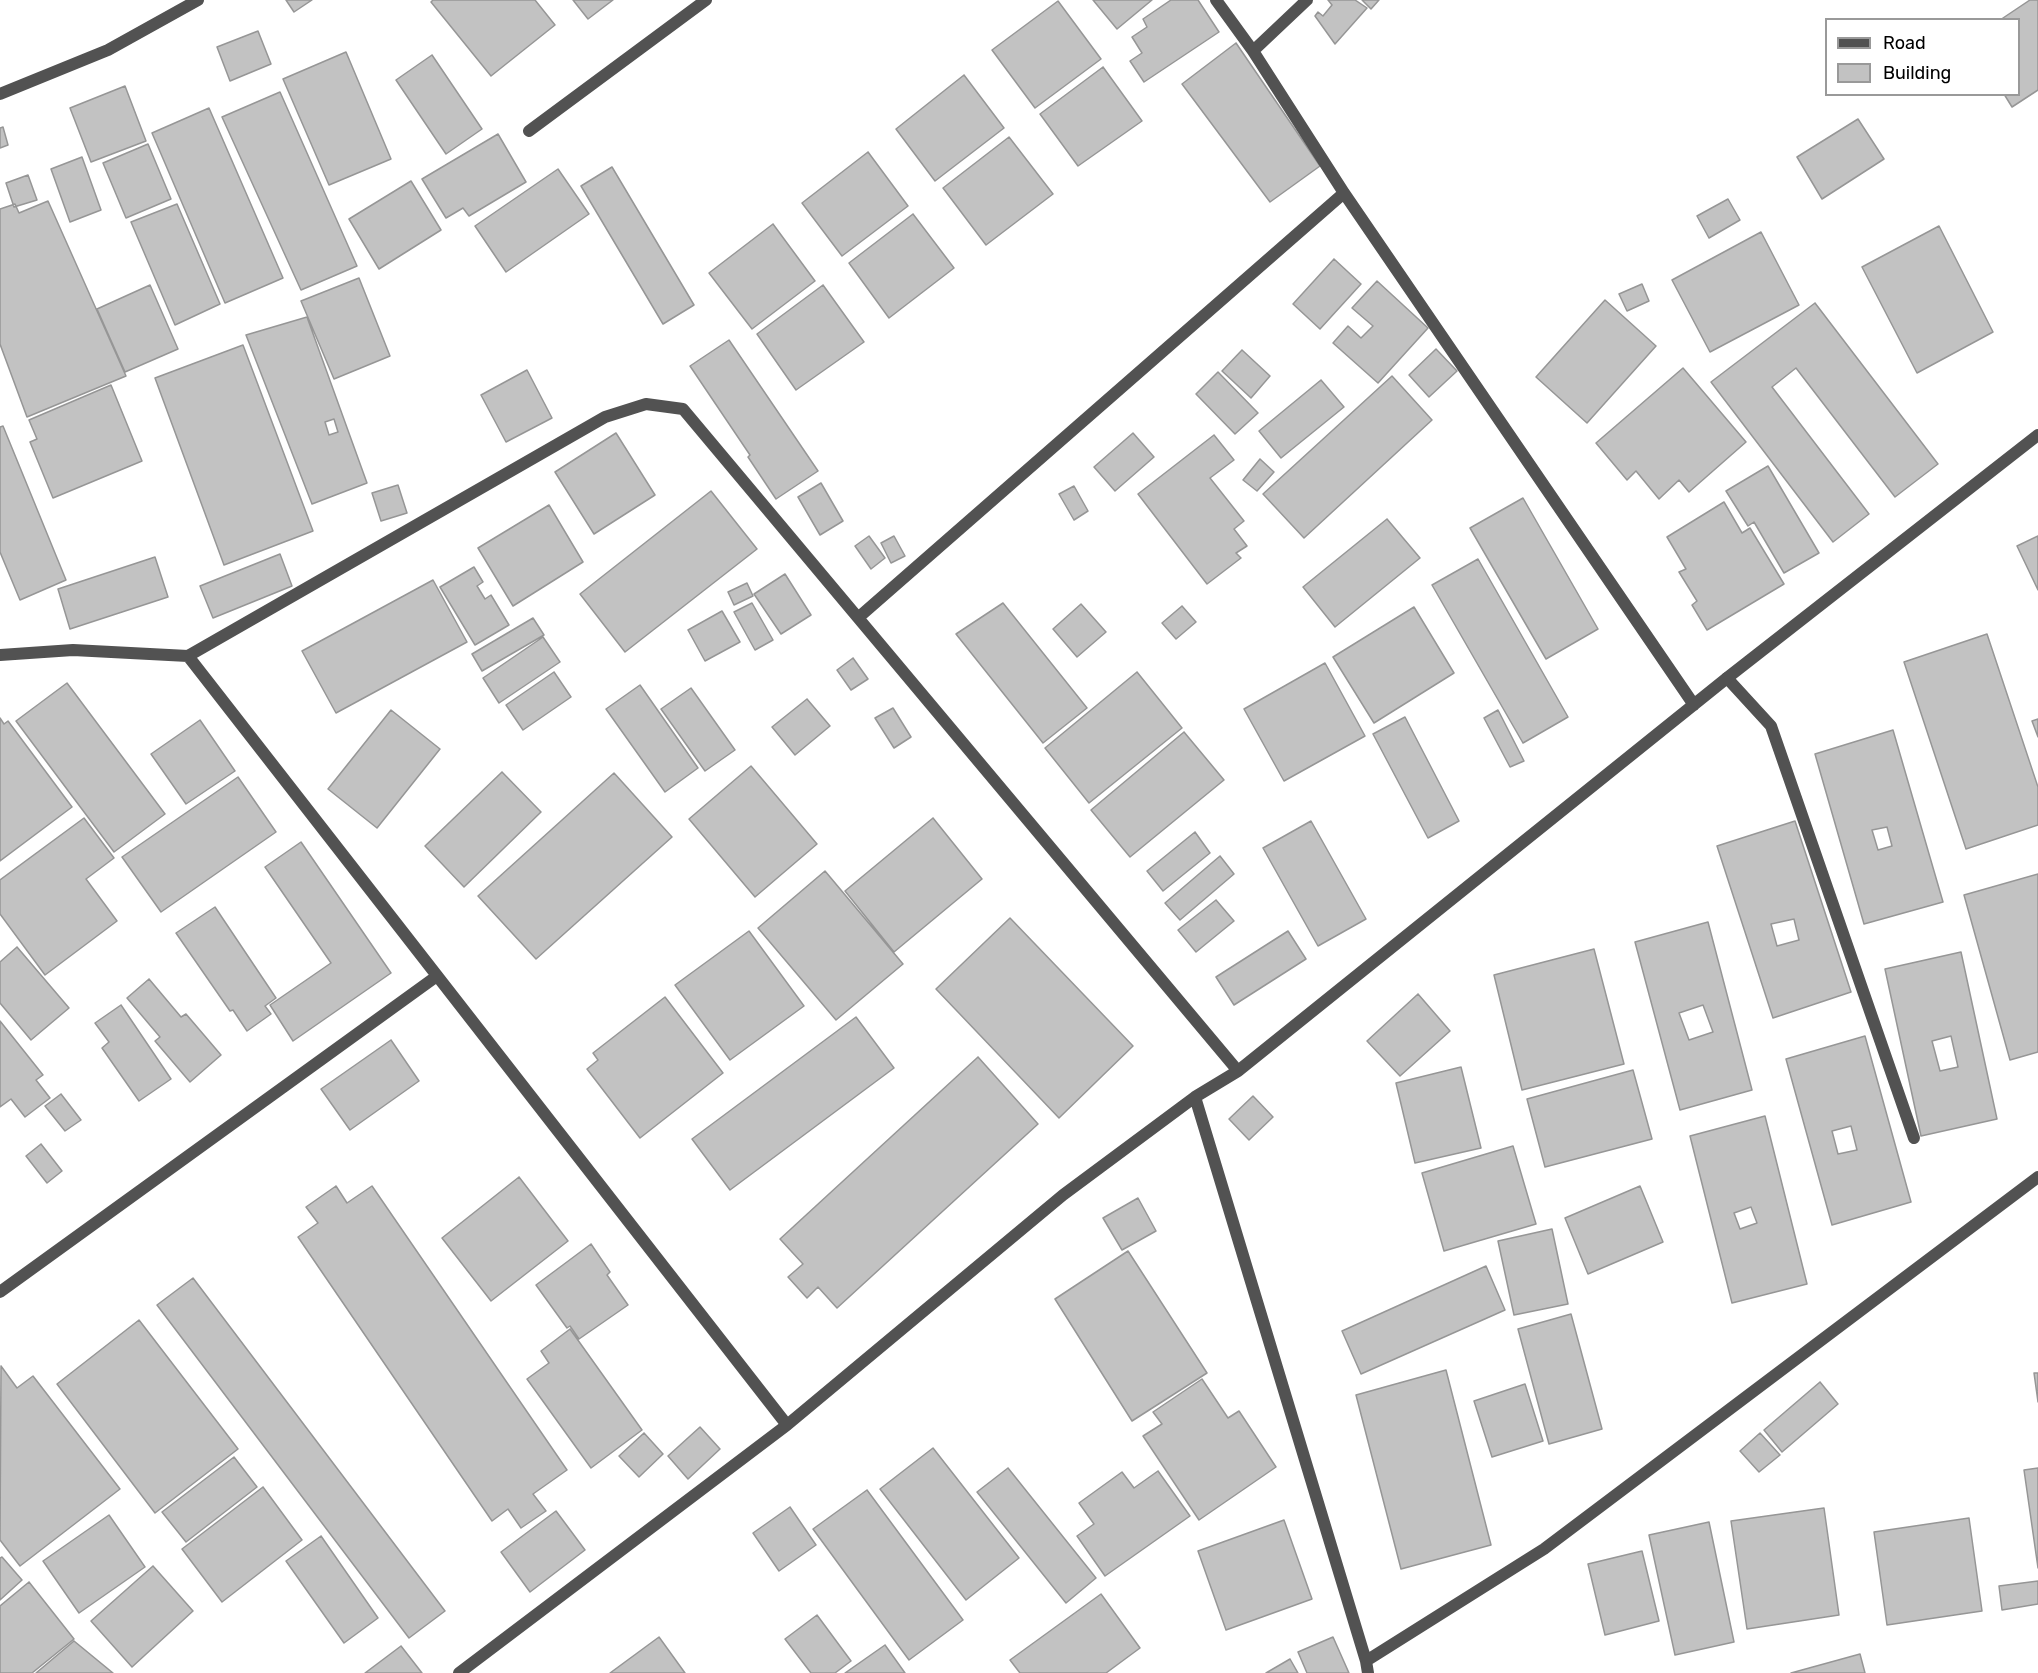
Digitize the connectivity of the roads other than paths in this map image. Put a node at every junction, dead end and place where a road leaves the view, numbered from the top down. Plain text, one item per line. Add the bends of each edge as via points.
1 (198, 0) edge
2 (706, 0) edge
3 (1216, 0) edge
4 (1307, 0) edge
5 (1253, 51) junction
6 (0, 94) edge
7 (529, 131) dead end
8 (1344, 194) junction
9 (2038, 435) edge
10 (858, 617) junction
11 (0, 655) edge
12 (188, 656) junction
13 (1727, 678) junction
14 (1694, 705) junction
15 (437, 976) junction
16 (1239, 1071) junction
17 (1195, 1097) junction
18 (1914, 1138) dead end
19 (2038, 1177) edge
20 (0, 1292) edge
21 (787, 1425) junction
22 (1367, 1667) edge
23 (459, 1673) edge

1 - 6 street via 108,50
2 - 7 street
3 - 5 street
4 - 5 street
5 - 8 street
8 - 10 street
8 - 14 street
9 - 13 street
10 - 12 street via 683,409 646,404 605,417
10 - 16 street
11 - 12 street via 73,650
12 - 15 street
13 - 14 street
13 - 18 street via 1772,726
14 - 16 street
15 - 20 street
15 - 21 street
16 - 17 street
17 - 21 street via 1063,1195
17 - 22 street
19 - 22 street via 1544,1549
21 - 23 street

